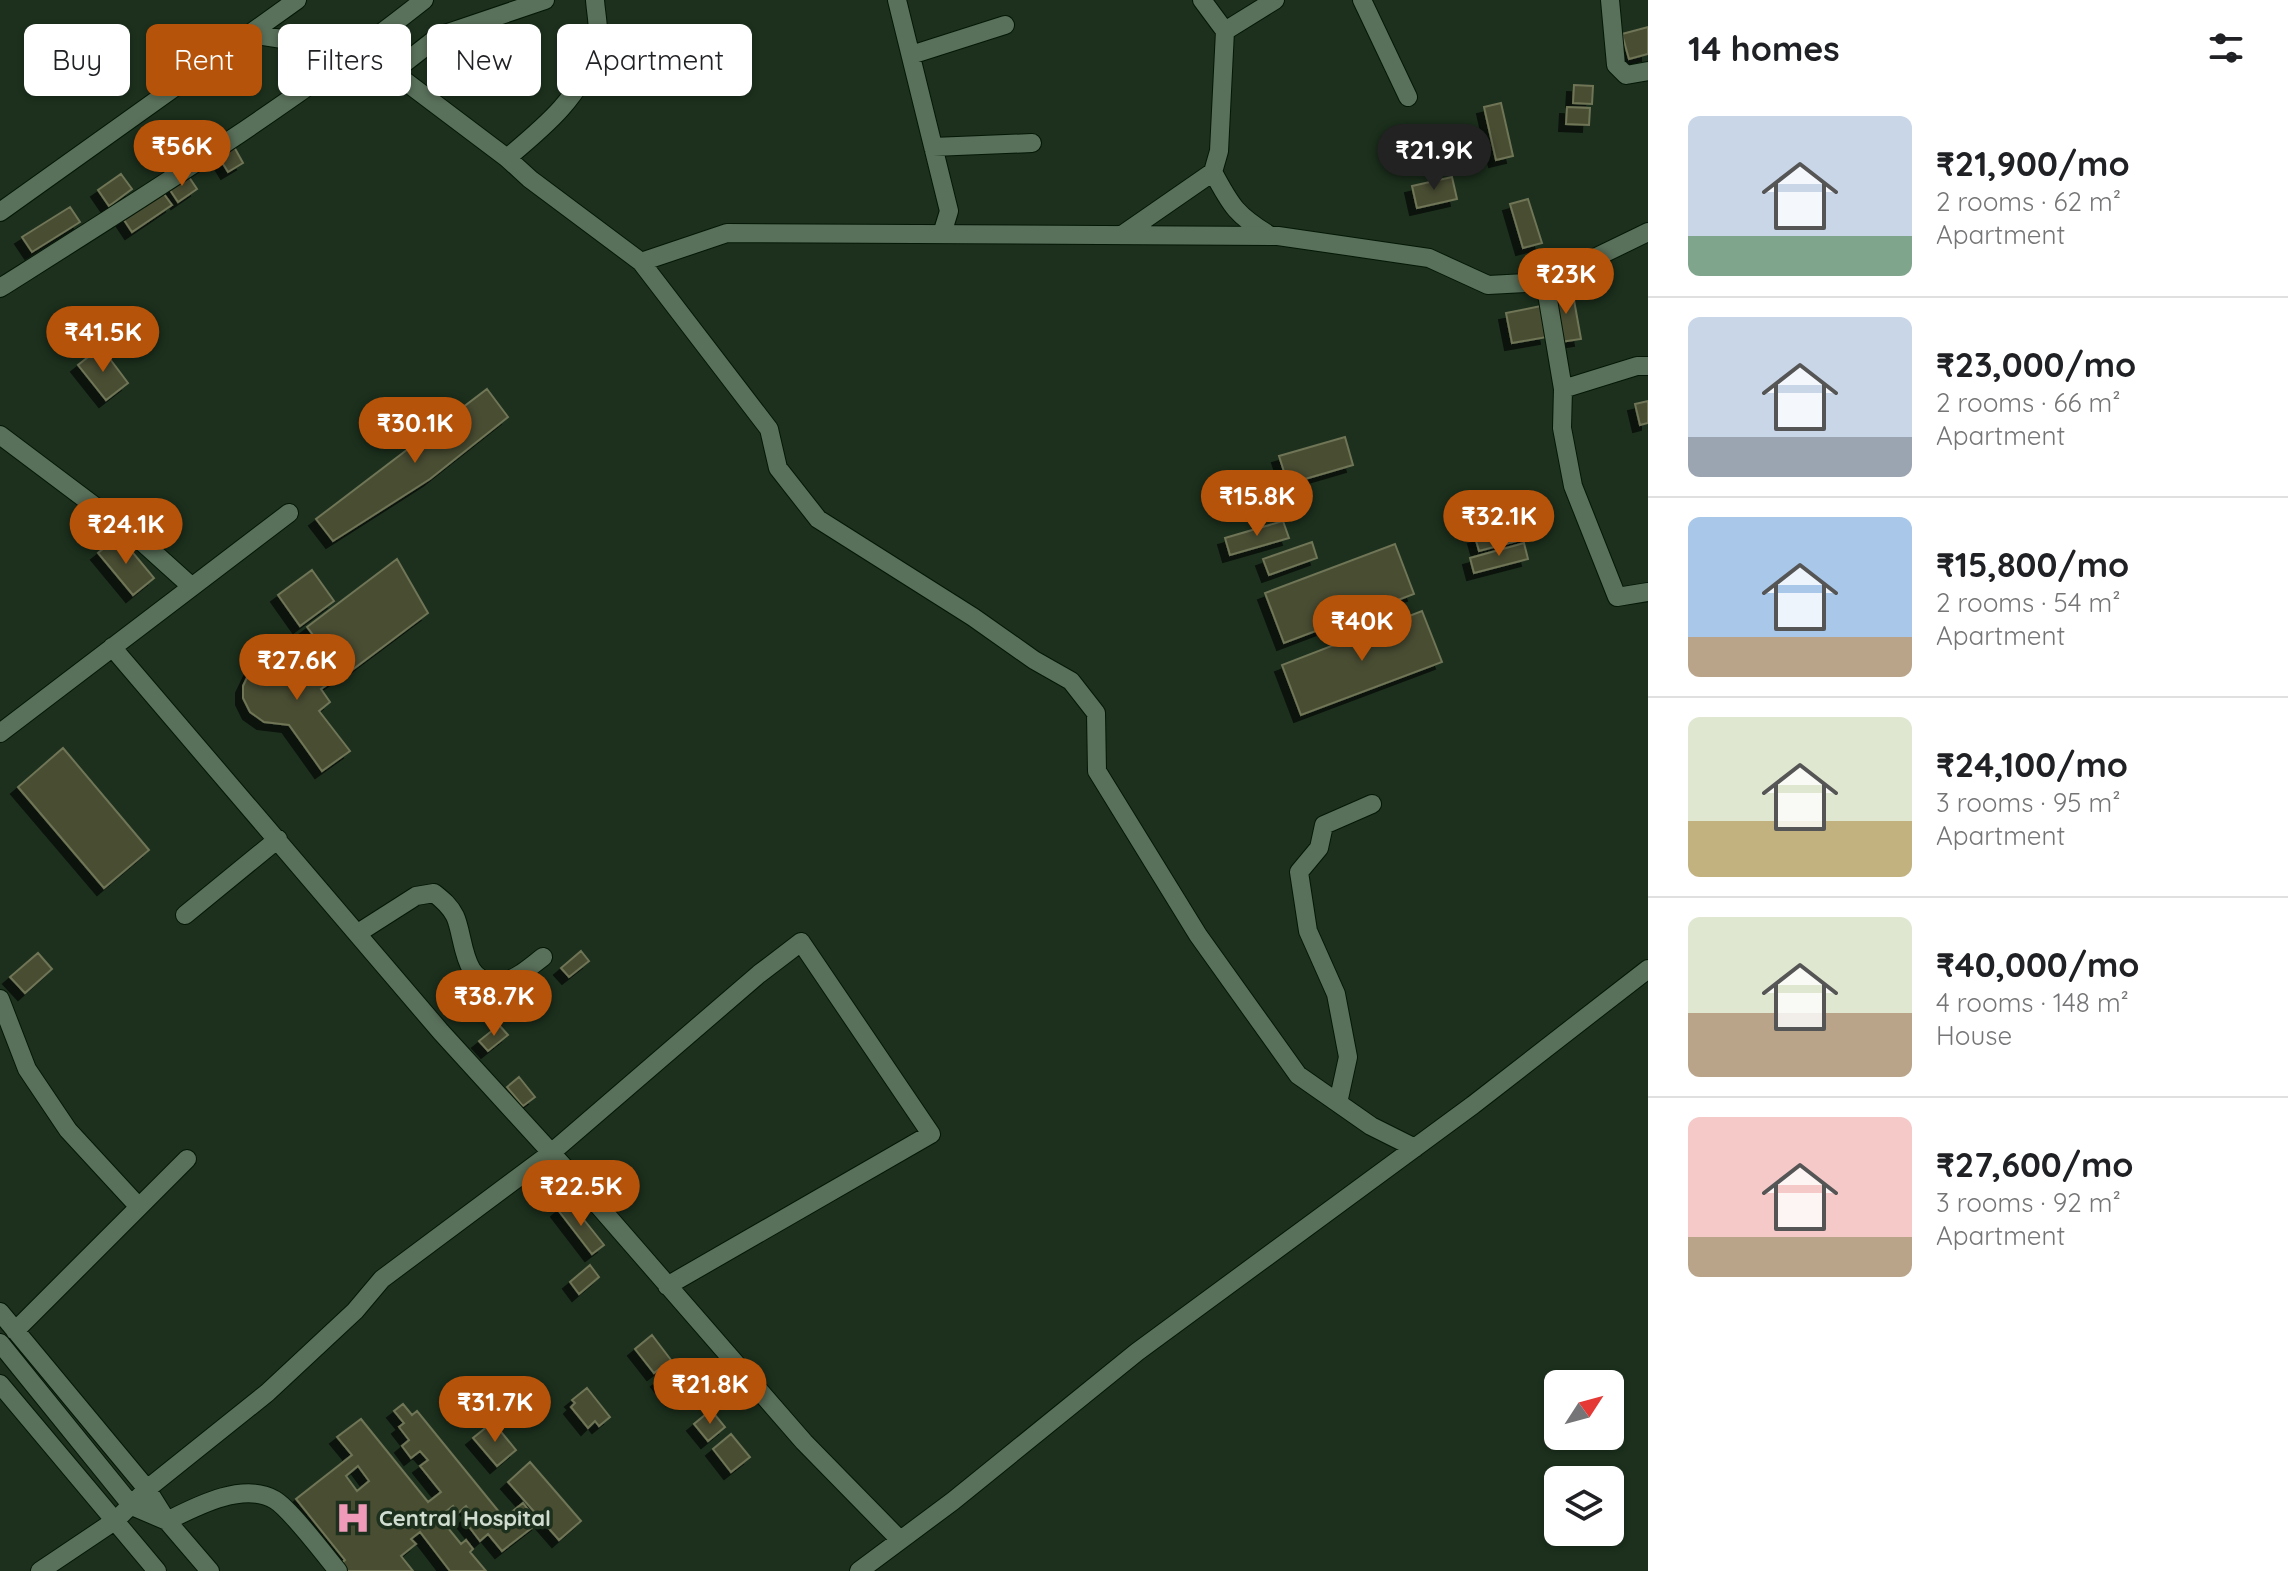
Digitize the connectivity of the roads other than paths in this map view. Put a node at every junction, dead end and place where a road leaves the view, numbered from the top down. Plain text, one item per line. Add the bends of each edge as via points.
1 (297, 0) edge
2 (424, 0) edge
3 (545, 0) edge
4 (595, 0) edge
5 (897, 0) edge
6 (1202, 0) edge
7 (1275, 0) edge
8 (1362, 0) edge
9 (1610, 0) edge
10 (393, 24) edge
11 (262, 25) edge
12 (1005, 25) dead end
13 (1225, 31) junction
14 (911, 55) junction
15 (411, 58) edge
16 (1648, 71) edge
17 (411, 86) edge
18 (163, 96) edge
19 (292, 96) edge
20 (1408, 97) dead end
21 (1032, 143) dead end
22 (933, 147) junction
23 (507, 158) junction
24 (1213, 172) junction
25 (0, 212) edge
26 (1648, 232) edge
27 (942, 234) junction
28 (1122, 235) junction
29 (1272, 236) junction
30 (641, 262) junction
31 (1545, 282) junction
32 (0, 288) edge
33 (1648, 366) edge
34 (1563, 389) junction
35 (0, 435) edge
36 (289, 513) dead end
37 (192, 587) junction
38 (1648, 592) edge
39 (112, 647) junction
40 (0, 733) edge
41 (1372, 804) dead end
42 (278, 839) junction
43 (185, 915) dead end
44 (358, 933) junction
45 (543, 957) dead end
46 (1648, 969) edge
47 (0, 999) edge
48 (1338, 1103) junction
49 (1415, 1148) junction
50 (551, 1153) junction
51 (187, 1159) dead end
52 (139, 1207) junction
53 (667, 1286) junction
54 (0, 1312) edge
55 (8, 1337) edge
56 (0, 1384) edge
57 (147, 1489) junction
58 (132, 1506) junction
59 (116, 1520) junction
60 (167, 1521) junction
61 (900, 1540) junction
62 (40, 1571) edge
63 (157, 1571) edge
64 (210, 1571) edge
65 (338, 1571) edge
66 (859, 1571) edge

1 - 11 street
2 - 10 street
3 - 15 street via 439,36
4 - 23 street via 597,47 571,100
5 - 14 street
6 - 13 street
7 - 13 street
8 - 20 street
9 - 16 street via 1616,65 1626,75
12 - 14 street
13 - 24 street via 1222,118
14 - 22 street
17 - 23 street
18 - 25 street
19 - 32 street
21 - 22 street
22 - 27 street via 949,211
23 - 30 street
24 - 28 street
24 - 29 street via 1244,220
26 - 31 street
27 - 28 street
27 - 30 street via 727,233
28 - 29 street
29 - 31 street via 1429,258 1488,285
30 - 48 street via 769,429 778,468 818,519 1071,681 1096,713 1097,771 1198,935 1298,1075
31 - 34 street
33 - 34 street
34 - 38 street via 1562,428 1573,486 1605,569 1617,597
35 - 37 street via 141,541
36 - 37 street
37 - 39 street
39 - 40 street
39 - 42 street
41 - 48 street via 1324,825 1319,848 1299,872 1308,931 1336,994 1348,1057
42 - 43 street
42 - 44 street
44 - 45 street via 416,896 434,893 455,917 467,962 486,980 499,983
44 - 50 street
46 - 49 street
47 - 52 street via 27,1069 68,1130
48 - 49 street
49 - 61 street via 1137,1352
50 - 53 street
50 - 53 street via 801,942 931,1134
50 - 57 street via 382,1279 267,1393
51 - 52 street
52 - 55 street
53 - 61 street via 804,1442
54 - 55 street
55 - 57 street
55 - 58 street
56 - 59 street
57 - 58 street
57 - 60 street
58 - 59 street
58 - 60 street
59 - 62 street
59 - 63 street
60 - 64 street
60 - 65 street via 218,1497 275,1500
61 - 66 street

